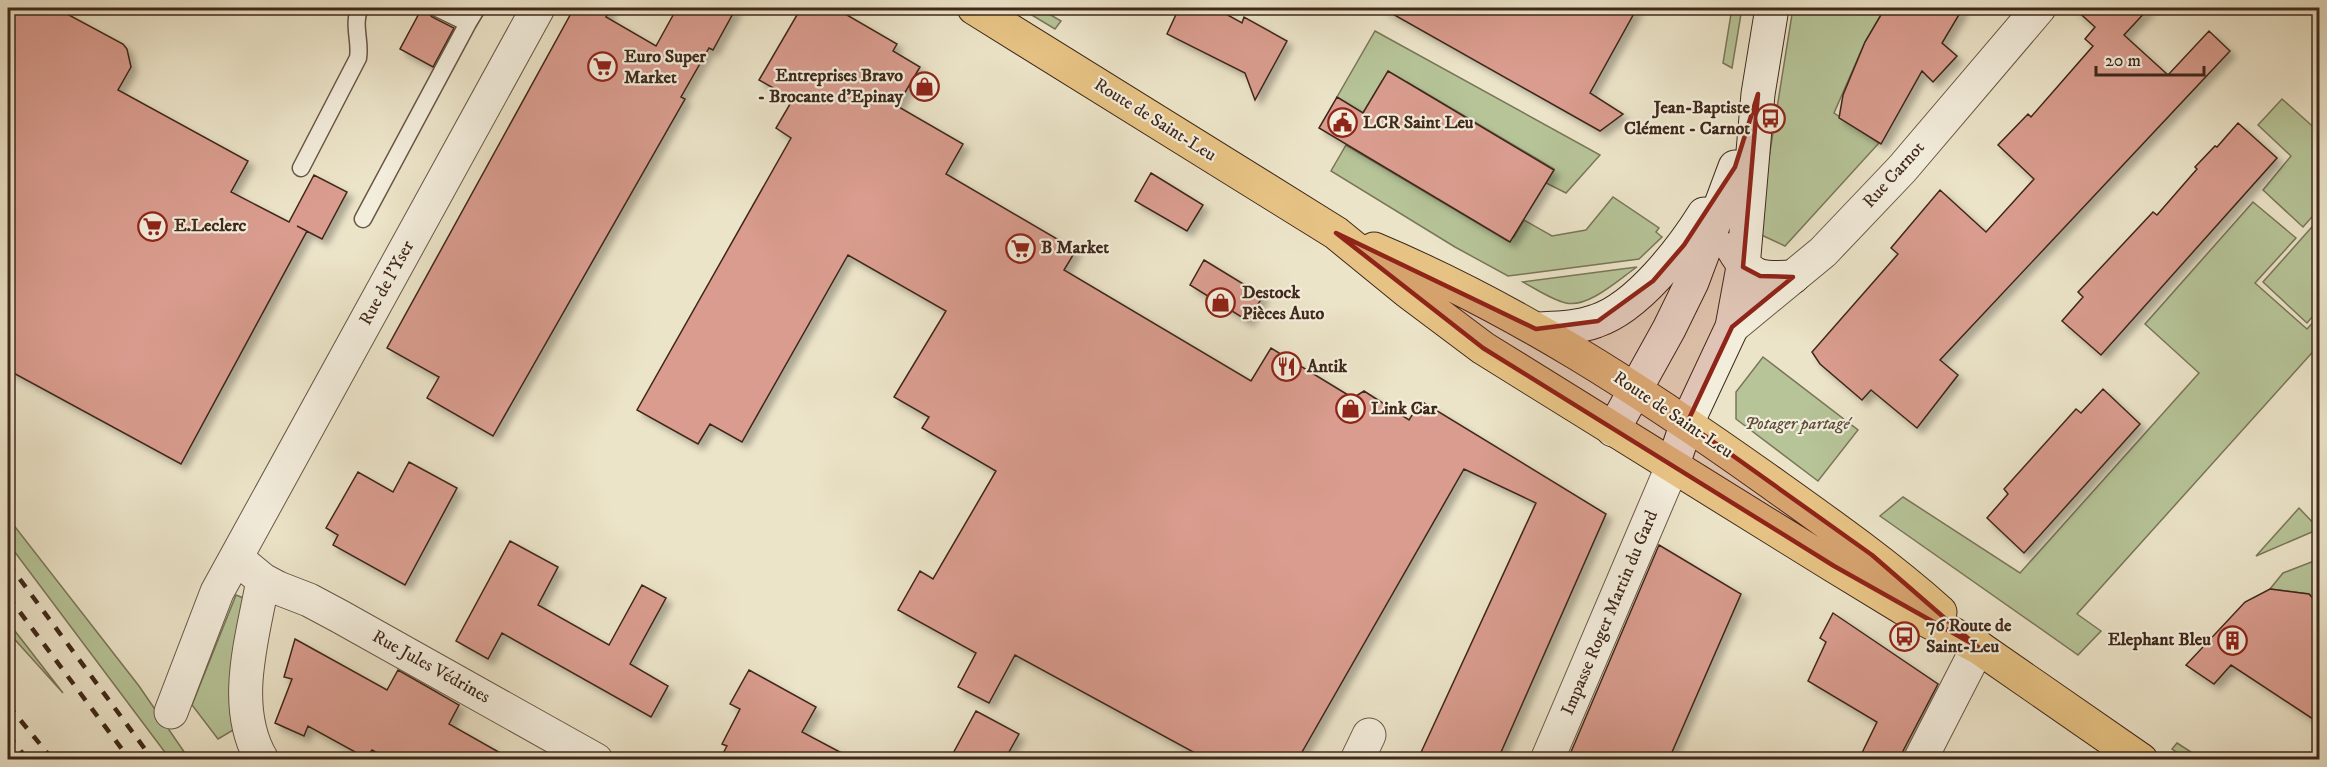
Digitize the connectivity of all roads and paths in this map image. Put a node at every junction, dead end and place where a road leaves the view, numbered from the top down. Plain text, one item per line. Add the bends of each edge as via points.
1 (360, 8) edge
2 (437, 8) edge
3 (477, 8) edge
4 (538, 8) edge
5 (974, 8) edge
6 (1772, 8) edge
7 (2039, 8) edge
8 (468, 23) junction
9 (1758, 94) junction
10 (1735, 167) junction
11 (301, 168) dead end
12 (363, 219) dead end
13 (1336, 233) junction
14 (1743, 267) junction
15 (1793, 277) junction
16 (1732, 327) junction
17 (1536, 328) junction
18 (1636, 389) junction
19 (1687, 423) junction
20 (1613, 430) junction
21 (1672, 467) junction
22 (237, 559) junction
23 (263, 580) junction
24 (1978, 647) junction
25 (171, 712) dead end
26 (262, 759) edge
27 (596, 759) edge
28 (1547, 759) edge
29 (1920, 759) edge
30 (2140, 759) edge

1 - 11 lane via 356,26 358,58
2 - 8 lane
3 - 8 lane
4 - 22 street, Rue de l'Yser
5 - 13 main road, Route de Saint-Leu
6 - 9 street
7 - 15 street, Rue Carnot via 1902,169 1823,252
8 - 12 lane
9 - 10 street
9 - 14 street
10 - 14 street via 1728,226 1732,248
10 - 17 street via 1684,245 1653,281 1625,304 1591,323 1570,328
10 - 18 street via 1692,282
13 - 17 main road, Route de Saint-Leu
13 - 20 main road, Route de Saint-Leu via 1483,348
14 - 15 street via 1760,276
14 - 16 street
15 - 16 street, Rue Carnot
16 - 19 street, Impasse Roger Martin du Gard
17 - 18 main road, Route de Saint-Leu
18 - 19 main road, Route de Saint-Leu
18 - 20 street
19 - 21 street, Impasse Roger Martin du Gard
19 - 24 main road, Route de Saint-Leu via 1872,555
20 - 21 main road, Route de Saint-Leu
21 - 24 main road, Route de Saint-Leu via 1903,608
21 - 28 street, Impasse Roger Martin du Gard
22 - 23 street
22 - 25 street, Rue de l'Yser via 207,614
23 - 26 street via 247,671 246,704 252,740
23 - 27 street, Rue Jules Védrines via 309,600
24 - 29 street
24 - 30 main road, Route de Saint-Leu

